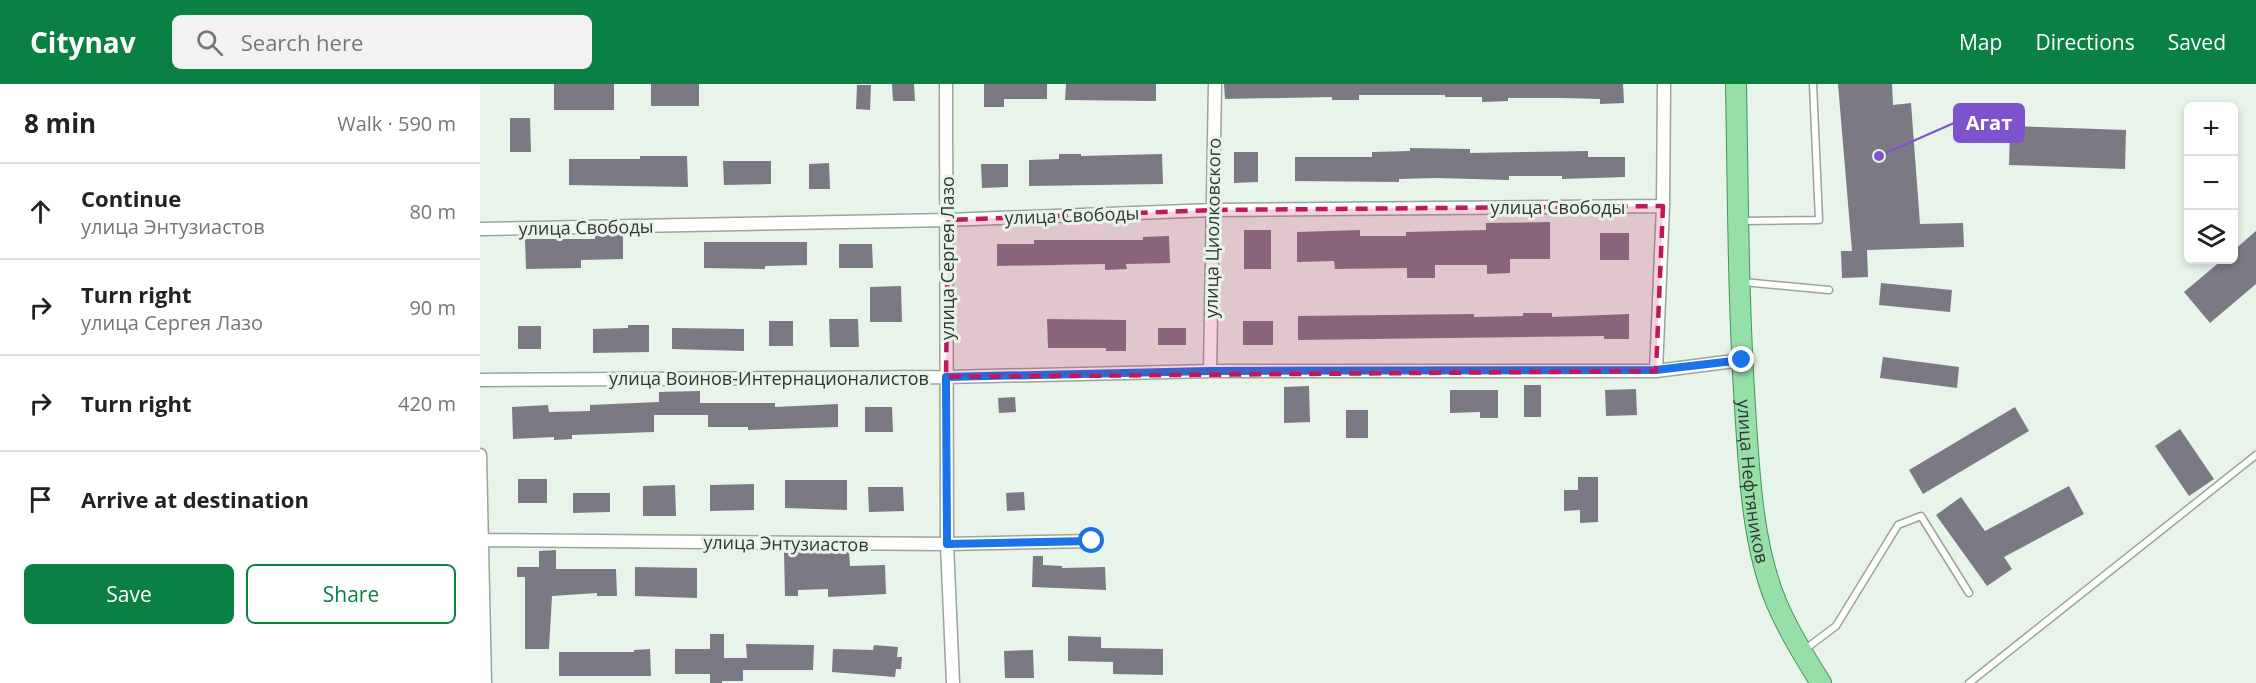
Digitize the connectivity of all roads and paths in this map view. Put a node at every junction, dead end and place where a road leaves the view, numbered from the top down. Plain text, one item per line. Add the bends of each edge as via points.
1 (946, 84) edge
2 (1215, 84) edge
3 (1664, 84) edge
4 (1736, 84) edge
5 (1813, 84) edge
6 (1664, 206) junction
7 (1213, 210) junction
8 (948, 220) junction
9 (1738, 221) junction
10 (480, 229) edge
11 (1739, 282) junction
12 (1829, 290) dead end
13 (1742, 360) junction
14 (1656, 370) junction
15 (1210, 371) junction
16 (946, 377) junction
17 (480, 380) edge
18 (480, 455) edge
19 (2256, 455) edge
20 (481, 540) edge
21 (1092, 541) dead end
22 (947, 544) junction
23 (1969, 593) dead end
24 (1801, 652) junction
25 (485, 683) edge
26 (953, 683) edge
27 (1821, 683) edge
28 (1969, 683) edge

1 - 8 street, улица Сергея Лазо
2 - 7 street, улица Циолковского
3 - 6 street
4 - 9 main road, улица Нефтяников
5 - 9 lane via 1819,220
6 - 7 street, улица Свободы
6 - 14 street
7 - 8 street, улица Свободы
7 - 15 street, улица Циолковского
8 - 10 street, улица Свободы
8 - 16 street, улица Сергея Лазо
9 - 11 main road, улица Нефтяников
11 - 12 lane
11 - 13 main road, улица Нефтяников
13 - 14 street, улица Воинов-Интернационалистов
13 - 24 main road, улица Нефтяников via 1749,474 1761,551 1776,602
14 - 15 street, улица Воинов-Интернационалистов
15 - 16 street, улица Воинов-Интернационалистов
16 - 17 street, улица Воинов-Интернационалистов
16 - 22 street, улица Сергея Лазо
18 - 20 street
19 - 28 lane
20 - 22 street, улица Энтузиастов
20 - 25 street
21 - 22 street, улица Энтузиастов
22 - 26 street, улица Сергея Лазо
23 - 24 lane via 1921,516 1898,525 1836,626
24 - 27 main road, улица Нефтяников

